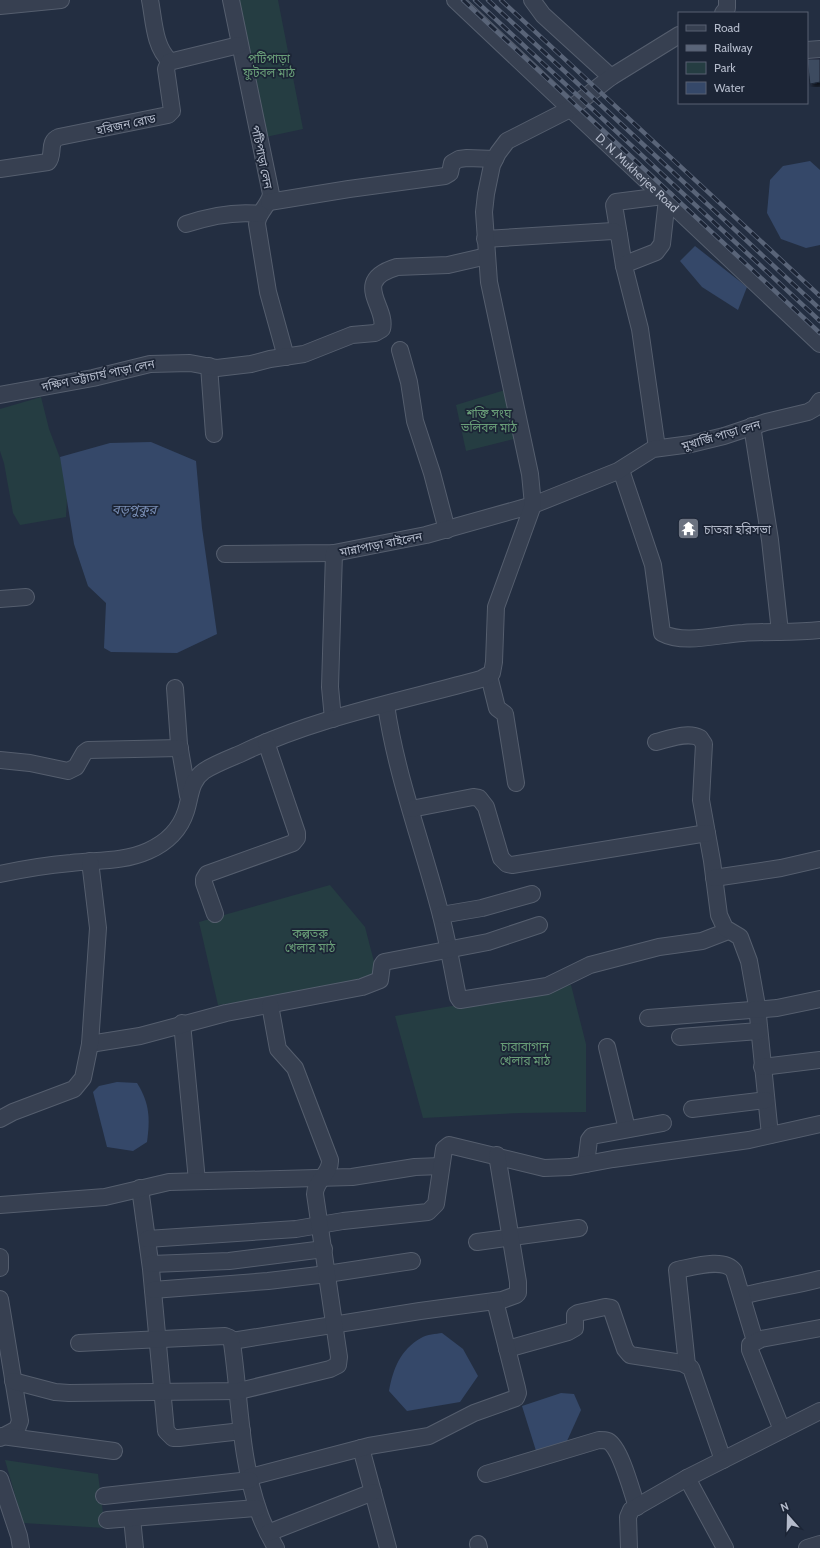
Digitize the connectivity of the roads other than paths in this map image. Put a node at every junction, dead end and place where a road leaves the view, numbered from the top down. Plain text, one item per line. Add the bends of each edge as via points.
1 (61, 0) edge
2 (150, 0) edge
3 (231, 0) edge
4 (455, 0) edge
5 (532, 0) edge
6 (727, 0) edge
7 (0, 6) edge
8 (724, 12) edge
9 (678, 36) edge
10 (239, 45) junction
11 (820, 49) edge
12 (808, 50) edge
13 (170, 61) junction
14 (611, 77) junction
15 (570, 109) junction
16 (495, 159) junction
17 (0, 169) edge
18 (665, 198) junction
19 (264, 208) junction
20 (186, 224) dead end
21 (619, 235) junction
22 (485, 239) junction
23 (487, 256) junction
24 (624, 266) junction
25 (820, 344) edge
26 (400, 350) dead end
27 (286, 357) junction
28 (209, 366) junction
29 (0, 395) edge
30 (820, 402) edge
31 (752, 426) junction
32 (214, 434) dead end
33 (657, 448) junction
34 (621, 470) junction
35 (533, 504) junction
36 (447, 530) junction
37 (334, 553) junction
38 (225, 554) dead end
39 (26, 597) dead end
40 (0, 599) edge
41 (820, 630) edge
42 (780, 632) junction
43 (489, 676) junction
44 (175, 688) dead end
45 (386, 705) junction
46 (333, 719) junction
47 (266, 742) junction
48 (656, 742) dead end
49 (180, 748) junction
50 (0, 760) edge
51 (516, 783) dead end
52 (189, 800) junction
53 (411, 809) junction
54 (707, 833) junction
55 (820, 859) edge
56 (90, 862) junction
57 (0, 874) edge
58 (714, 878) junction
59 (532, 894) dead end
60 (215, 914) dead end
61 (441, 915) junction
62 (539, 925) dead end
63 (728, 931) junction
64 (449, 949) junction
65 (820, 999) edge
66 (270, 1005) junction
67 (757, 1010) junction
68 (648, 1018) dead end
69 (182, 1023) junction
70 (759, 1031) junction
71 (680, 1037) dead end
72 (90, 1044) junction
73 (607, 1047) dead end
74 (820, 1060) edge
75 (762, 1067) junction
76 (766, 1100) junction
77 (692, 1109) dead end
78 (0, 1119) edge
79 (663, 1123) dead end
80 (820, 1124) edge
81 (627, 1129) junction
82 (770, 1135) junction
83 (497, 1155) junction
84 (586, 1164) junction
85 (441, 1166) junction
86 (322, 1178) junction
87 (197, 1181) junction
88 (140, 1188) junction
89 (0, 1205) edge
90 (320, 1225) junction
91 (578, 1228) dead end
92 (511, 1238) junction
93 (147, 1239) junction
94 (477, 1242) dead end
95 (324, 1249) junction
96 (0, 1257) edge
97 (412, 1260) dead end
98 (151, 1264) junction
99 (0, 1268) edge
100 (327, 1274) junction
101 (820, 1279) edge
102 (154, 1290) junction
103 (742, 1296) junction
104 (495, 1301) junction
105 (0, 1302) edge
106 (334, 1324) junction
107 (820, 1328) edge
108 (158, 1339) junction
109 (232, 1341) junction
110 (755, 1341) junction
111 (79, 1343) dead end
112 (507, 1349) junction
113 (687, 1365) junction
114 (13, 1381) junction
115 (162, 1391) junction
116 (239, 1391) junction
117 (820, 1411) edge
118 (782, 1430) junction
119 (242, 1431) junction
120 (1, 1437) edge
121 (361, 1448) junction
122 (114, 1451) dead end
123 (724, 1460) junction
124 (486, 1474) dead end
125 (687, 1478) junction
126 (0, 1479) edge
127 (250, 1479) junction
128 (373, 1492) junction
129 (104, 1496) dead end
130 (637, 1507) junction
131 (257, 1508) junction
132 (132, 1518) junction
133 (107, 1520) dead end
134 (268, 1533) junction
135 (820, 1544) edge
136 (21, 1548) edge
137 (135, 1548) edge
138 (276, 1548) edge
139 (388, 1548) edge
140 (629, 1548) edge
141 (725, 1548) edge
142 (807, 1548) edge

1 - 7 street
2 - 13 street via 160,48
3 - 10 street, পটিপাড়া লেন
4 - 15 street, D. N. Mukherjee Road
5 - 14 street via 543,15
6 - 8 street via 727,8
9 - 14 street
10 - 13 street
10 - 19 street, পটিপাড়া লেন via 270,190
11 - 12 street
13 - 17 street, হরিজন রোড via 166,67 172,111 168,115 59,137 52,144 48,162
14 - 15 street
15 - 16 street via 507,141
15 - 18 street, D. N. Mukherjee Road
16 - 19 street via 459,159 452,163 450,173 445,176 349,188
16 - 22 street via 486,194
18 - 21 street via 616,202 614,205
18 - 24 street via 660,249
18 - 25 street, D. N. Mukherjee Road
19 - 20 street
19 - 27 street, পটিপাড়া লেন via 257,224 268,292
21 - 22 street via 613,231
21 - 24 street
22 - 23 street
23 - 27 street, দক্ষিণ ভট্টাচার্য পাড়া লেন via 457,264 397,267 388,270 378,278 373,290 382,329 375,333 352,335 317,351
23 - 35 street via 491,296 530,474
24 - 33 street via 640,329
26 - 36 street via 409,382 415,421
27 - 28 street, দক্ষিণ ভট্টাচার্য পাড়া লেন via 227,368
28 - 29 street, দক্ষিণ ভট্টাচার্য পাড়া লেন via 190,363 150,364
28 - 32 street
30 - 31 street, মুখার্জি পাড়া লেন via 808,412
31 - 33 street, মুখার্জি পাড়া লেন via 691,444
31 - 42 street via 770,540
33 - 34 street, মুখার্জি পাড়া লেন
34 - 35 street, মুখার্জি পাড়া লেন
34 - 42 street via 653,564 662,633 666,636 699,639 742,633
35 - 36 street, মান্নাপাড়া বাইলেন
35 - 43 street via 496,607 494,662
36 - 37 street, মান্নাপাড়া বাইলেন
37 - 38 street, মান্নাপাড়া বাইলেন
37 - 46 street via 330,687
39 - 40 street
41 - 42 street
43 - 45 street
43 - 51 street via 497,708 505,714
44 - 49 street
45 - 46 street
45 - 53 street via 391,742
46 - 47 street
47 - 52 street via 201,774 192,784
47 - 60 street via 297,838 293,843 207,874 204,883
48 - 54 street via 691,736 697,736 703,741 701,800
49 - 50 street via 88,750 76,768 68,771
49 - 52 street
52 - 56 street via 180,824 161,845 127,859
53 - 54 street via 479,798 486,807 501,858 512,865
53 - 61 street
54 - 58 street
55 - 58 street
56 - 57 street
56 - 72 street via 98,928
58 - 63 street via 719,915
59 - 61 street via 482,908
61 - 64 street
62 - 64 street via 504,938
63 - 64 street via 702,941 659,947 590,965 547,986 462,1001 458,997
63 - 67 street via 740,937 744,943 751,968
64 - 66 street via 384,962 380,980 374,983
65 - 67 street
66 - 69 street
66 - 86 street via 278,1049 295,1068 329,1155 329,1167
67 - 68 street
67 - 70 street
69 - 72 street via 140,1036
69 - 87 street
70 - 71 street
70 - 75 street
72 - 78 street via 83,1078 78,1086
73 - 81 street
74 - 75 street
75 - 76 street
76 - 77 street
76 - 82 street
79 - 81 street
80 - 82 street
81 - 84 street via 590,1137
82 - 84 street
83 - 84 street via 544,1168
83 - 85 street via 448,1145 444,1149
83 - 92 street
85 - 86 street via 421,1166
85 - 90 street via 436,1204 431,1211
86 - 87 street
86 - 90 street via 315,1188
87 - 88 street via 169,1182
88 - 89 street via 87,1199
88 - 93 street
90 - 93 street via 296,1229
90 - 95 street
91 - 92 street
92 - 94 street
92 - 104 street via 518,1293
93 - 98 street
95 - 98 street via 229,1261
95 - 100 street
96 - 99 street
97 - 100 street
98 - 102 street
100 - 102 street
100 - 106 street
101 - 103 street via 769,1288
102 - 108 street
103 - 110 street
103 - 113 street via 734,1271 727,1265 722,1263 677,1270
104 - 106 street
104 - 112 street
105 - 114 street
106 - 109 street
106 - 116 street via 340,1361 338,1365
107 - 110 street
108 - 109 street via 225,1336
108 - 111 street
108 - 115 street
109 - 116 street
110 - 118 street via 750,1345 750,1350
112 - 113 street via 573,1330 575,1315 608,1306 613,1312 625,1349 630,1355
112 - 121 street via 518,1393 516,1398 474,1413 429,1436
113 - 123 street via 694,1374
114 - 115 street via 69,1393
114 - 120 street via 19,1426
115 - 116 street
115 - 119 street via 166,1431 173,1438
116 - 119 street
117 - 118 street
118 - 123 street
119 - 127 street
120 - 122 street
121 - 127 street
121 - 128 street
123 - 125 street
124 - 130 street via 606,1440 618,1453
125 - 130 street
125 - 141 street
126 - 136 street
127 - 129 street
127 - 131 street
128 - 134 street
128 - 139 street
130 - 140 street via 628,1514
131 - 132 street
131 - 134 street
132 - 133 street
132 - 137 street
134 - 138 street
135 - 142 street

